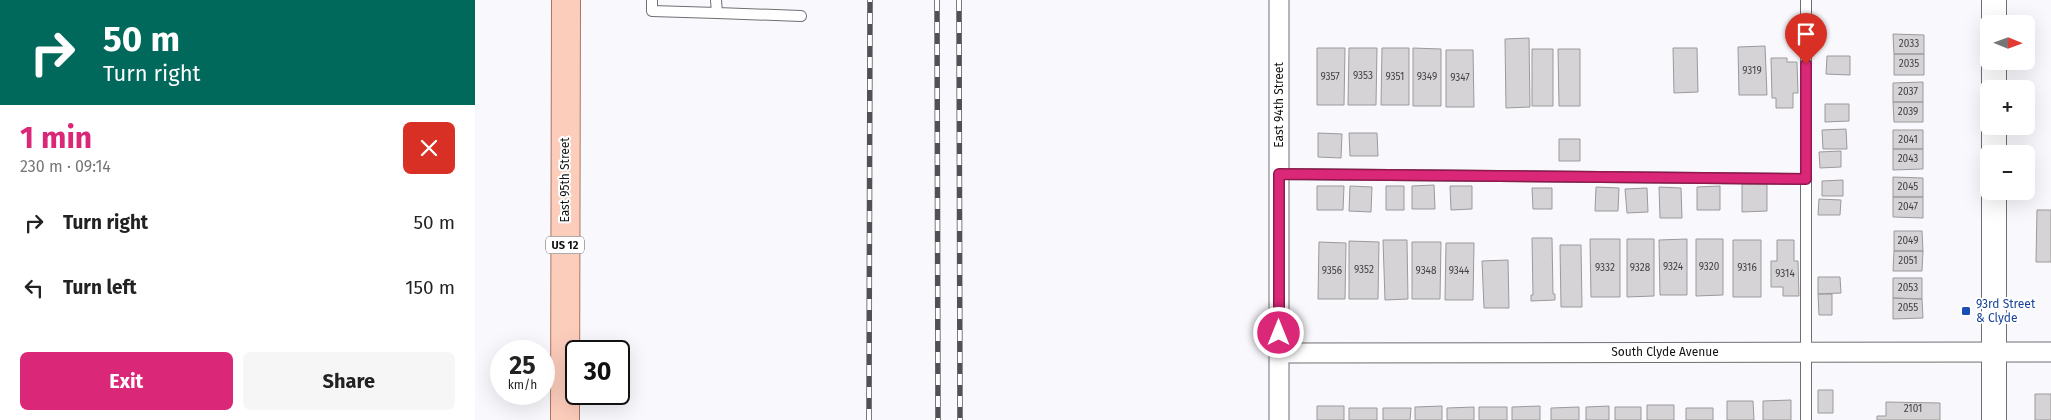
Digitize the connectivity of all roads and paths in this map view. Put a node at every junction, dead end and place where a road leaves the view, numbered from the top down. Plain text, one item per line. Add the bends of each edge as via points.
1 (566, 0) edge
2 (652, 0) edge
3 (716, 0) edge
4 (1279, 0) edge
5 (1806, 0) edge
6 (1994, 0) edge
7 (717, 13) junction
8 (1994, 15) edge
9 (801, 16) dead end
10 (1279, 174) junction
11 (1806, 179) junction
12 (1994, 200) edge
13 (1806, 352) junction
14 (1994, 352) junction
15 (2051, 352) edge
16 (1279, 353) junction
17 (565, 420) edge
18 (1279, 420) edge
19 (1806, 420) edge
20 (1994, 420) edge

1 - 17 main road, East 95th Street / US 12
2 - 7 lane via 653,12
3 - 7 lane
4 - 10 street, East 94th Street
5 - 11 lane
6 - 8 street
7 - 9 lane
10 - 11 lane
10 - 16 street, East 94th Street
11 - 13 lane
12 - 14 street
13 - 14 street, South Clyde Avenue
13 - 16 street, South Clyde Avenue
13 - 19 lane
14 - 15 street, South Clyde Avenue
14 - 20 street
16 - 18 street, East 94th Street

